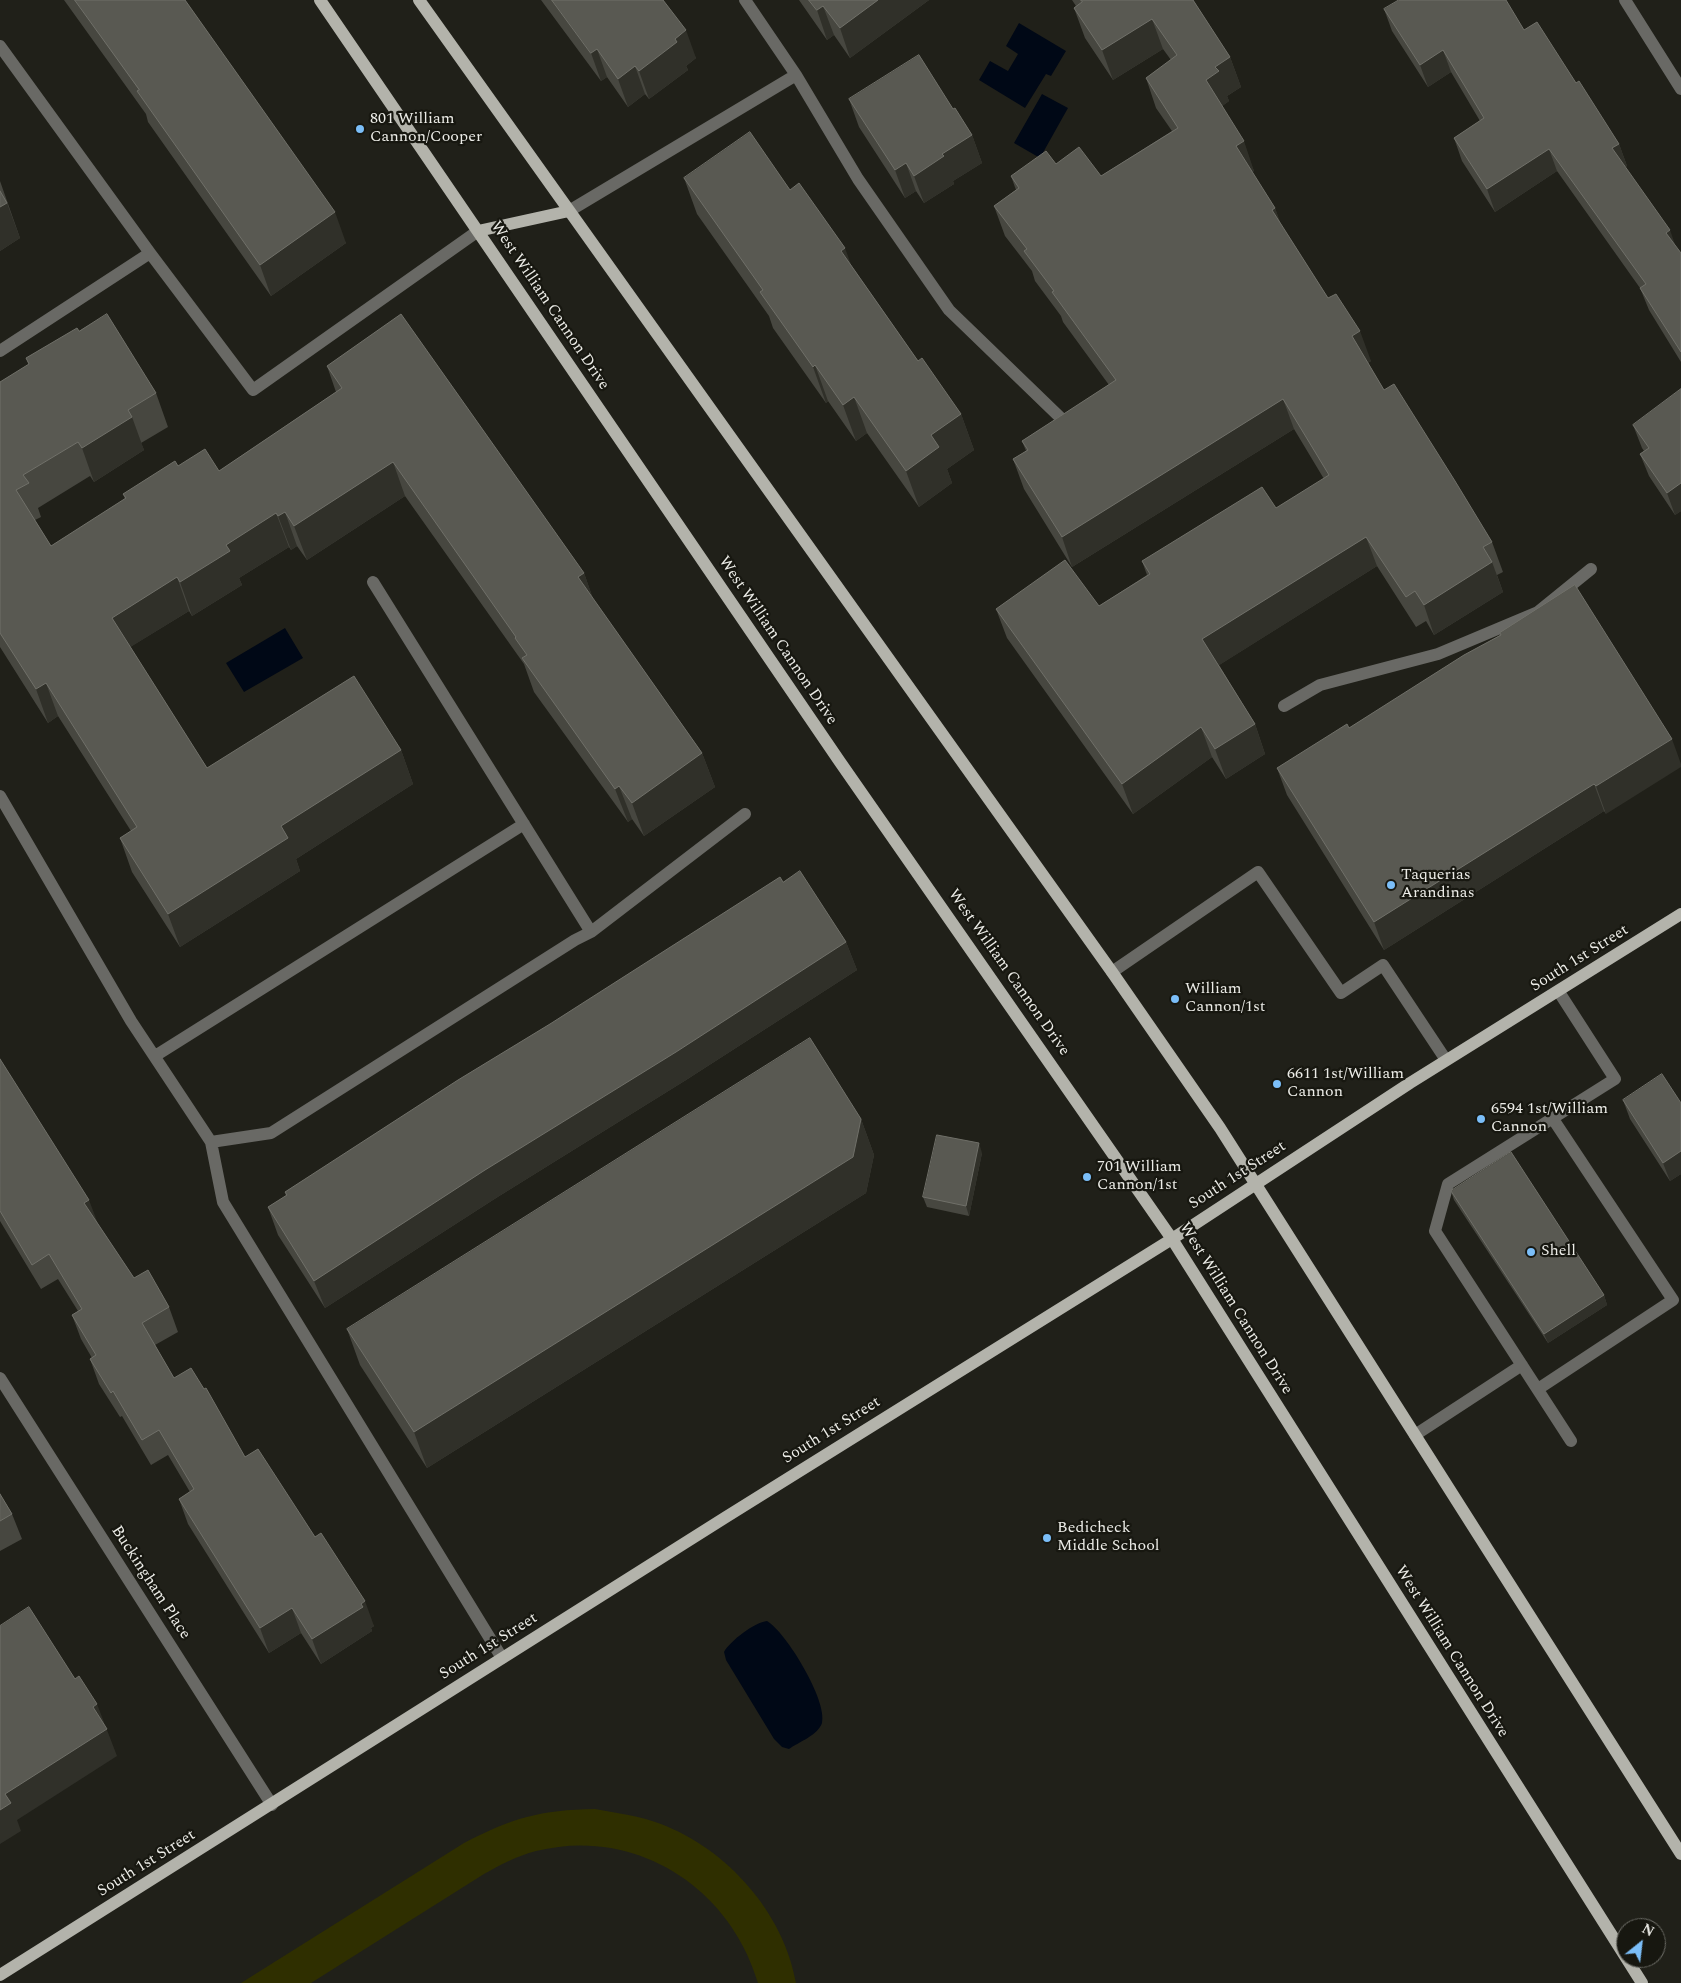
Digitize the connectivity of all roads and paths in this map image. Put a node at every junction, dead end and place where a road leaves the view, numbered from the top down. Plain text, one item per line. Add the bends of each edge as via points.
1 (320, 0) edge
2 (419, 0) edge
3 (745, 0) edge
4 (1625, 0) edge
5 (0, 46) edge
6 (796, 75) junction
7 (1681, 89) edge
8 (569, 211) junction
9 (478, 231) junction
10 (150, 253) junction
11 (0, 351) edge
12 (1068, 425) edge
13 (1591, 569) dead end
14 (373, 582) dead end
15 (1284, 706) dead end
16 (0, 796) edge
17 (745, 814) dead end
18 (524, 824) junction
19 (1681, 914) edge
20 (591, 932) junction
21 (1112, 972) junction
22 (1559, 992) junction
23 (155, 1056) junction
24 (1446, 1060) junction
25 (1553, 1119) junction
26 (211, 1142) junction
27 (1256, 1183) junction
28 (1172, 1239) junction
29 (1522, 1365) junction
30 (0, 1378) edge
31 (1538, 1389) junction
32 (1415, 1435) junction
33 (1571, 1441) dead end
34 (502, 1658) junction
35 (272, 1805) junction
36 (1681, 1854) edge
37 (0, 1975) edge
38 (1642, 1983) edge

1 - 9 main road, West William Cannon Drive
2 - 8 main road
3 - 6 street
4 - 7 street
5 - 10 street
6 - 8 street
6 - 12 street via 858,179 949,310
8 - 9 main road
8 - 21 main road
9 - 10 street via 253,390
9 - 28 main road, West William Cannon Drive via 840,762
10 - 11 street
13 - 15 street via 1538,612 1438,654 1320,685
14 - 18 street
16 - 23 street
17 - 20 street
18 - 20 street
18 - 23 street
19 - 22 main road, South 1st Street
20 - 26 street via 271,1133
21 - 24 street via 1258,872 1340,993 1383,965
21 - 27 main road
22 - 24 main road, South 1st Street
22 - 25 street via 1615,1079
23 - 26 street
24 - 27 main road, South 1st Street
25 - 29 street via 1448,1184 1435,1231
25 - 31 street via 1673,1300
26 - 34 street via 223,1202
27 - 28 main road, South 1st Street
27 - 32 main road
28 - 34 main road, South 1st Street
28 - 38 main road, West William Cannon Drive
29 - 31 street
29 - 32 street
30 - 35 street, Buckingham Place
31 - 33 street
32 - 36 main road
34 - 35 main road, South 1st Street
35 - 37 main road, South 1st Street

